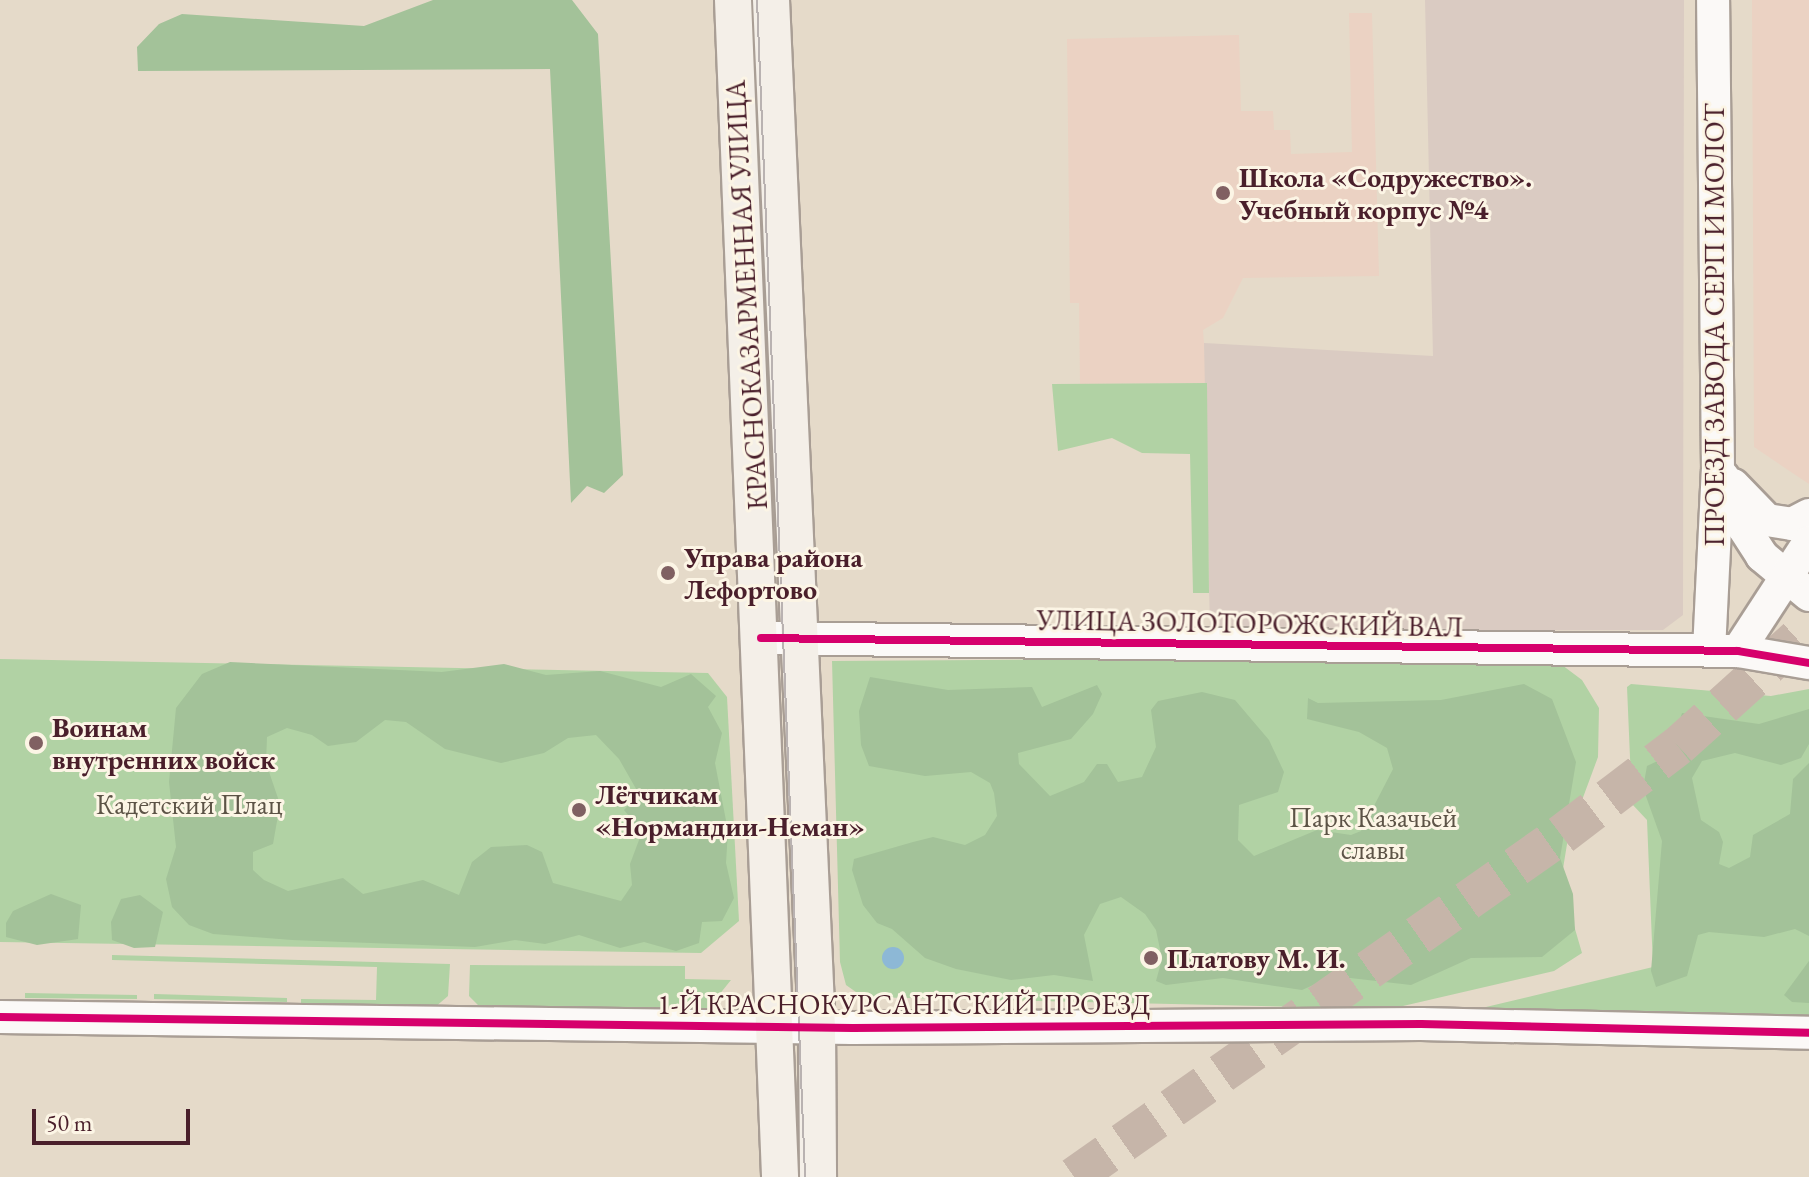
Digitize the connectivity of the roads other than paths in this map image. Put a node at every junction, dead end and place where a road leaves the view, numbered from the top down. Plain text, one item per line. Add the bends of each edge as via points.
1 (733, 0) edge
2 (771, 0) edge
3 (1713, 0) edge
4 (1718, 463) junction
5 (1809, 515) edge
6 (1809, 542) edge
7 (1797, 585) edge
8 (761, 638) junction
9 (799, 638) junction
10 (1723, 651) junction
11 (1809, 663) edge
12 (0, 1017) edge
13 (774, 1027) junction
14 (817, 1027) junction
15 (1809, 1033) edge
16 (780, 1177) edge
17 (818, 1177) edge

1 - 8 main road, КРАСНОКАЗАРМЕННАЯ УЛИЦА
2 - 9 main road, КРАСНОКАЗАРМЕННАЯ УЛИЦА
3 - 4 street, ПРОЕЗД ЗАВОДА СЕРП И МОЛОТ
4 - 5 street via 1741,496 1767,520 1792,524
4 - 7 street via 1744,528 1762,556
4 - 10 street, ПРОЕЗД ЗАВОДА СЕРП И МОЛОТ
6 - 7 street
7 - 10 street
8 - 9 street, УЛИЦА ЗОЛОТОРОЖСКИЙ ВАЛ
8 - 13 main road, КРАСНОКАЗАРМЕННАЯ УЛИЦА
9 - 10 street, УЛИЦА ЗОЛОТОРОЖСКИЙ ВАЛ
9 - 14 main road, КРАСНОКАЗАРМЕННАЯ УЛИЦА
10 - 11 street, УЛИЦА ЗОЛОТОРОЖСКИЙ ВАЛ
12 - 13 street, 1-Й КРАСНОКУРСАНТСКИЙ ПРОЕЗД
13 - 14 street, 1-Й КРАСНОКУРСАНТСКИЙ ПРОЕЗД
13 - 16 main road
14 - 15 street, 1-Й КРАСНОКУРСАНТСКИЙ ПРОЕЗД via 1421,1024
14 - 17 main road

